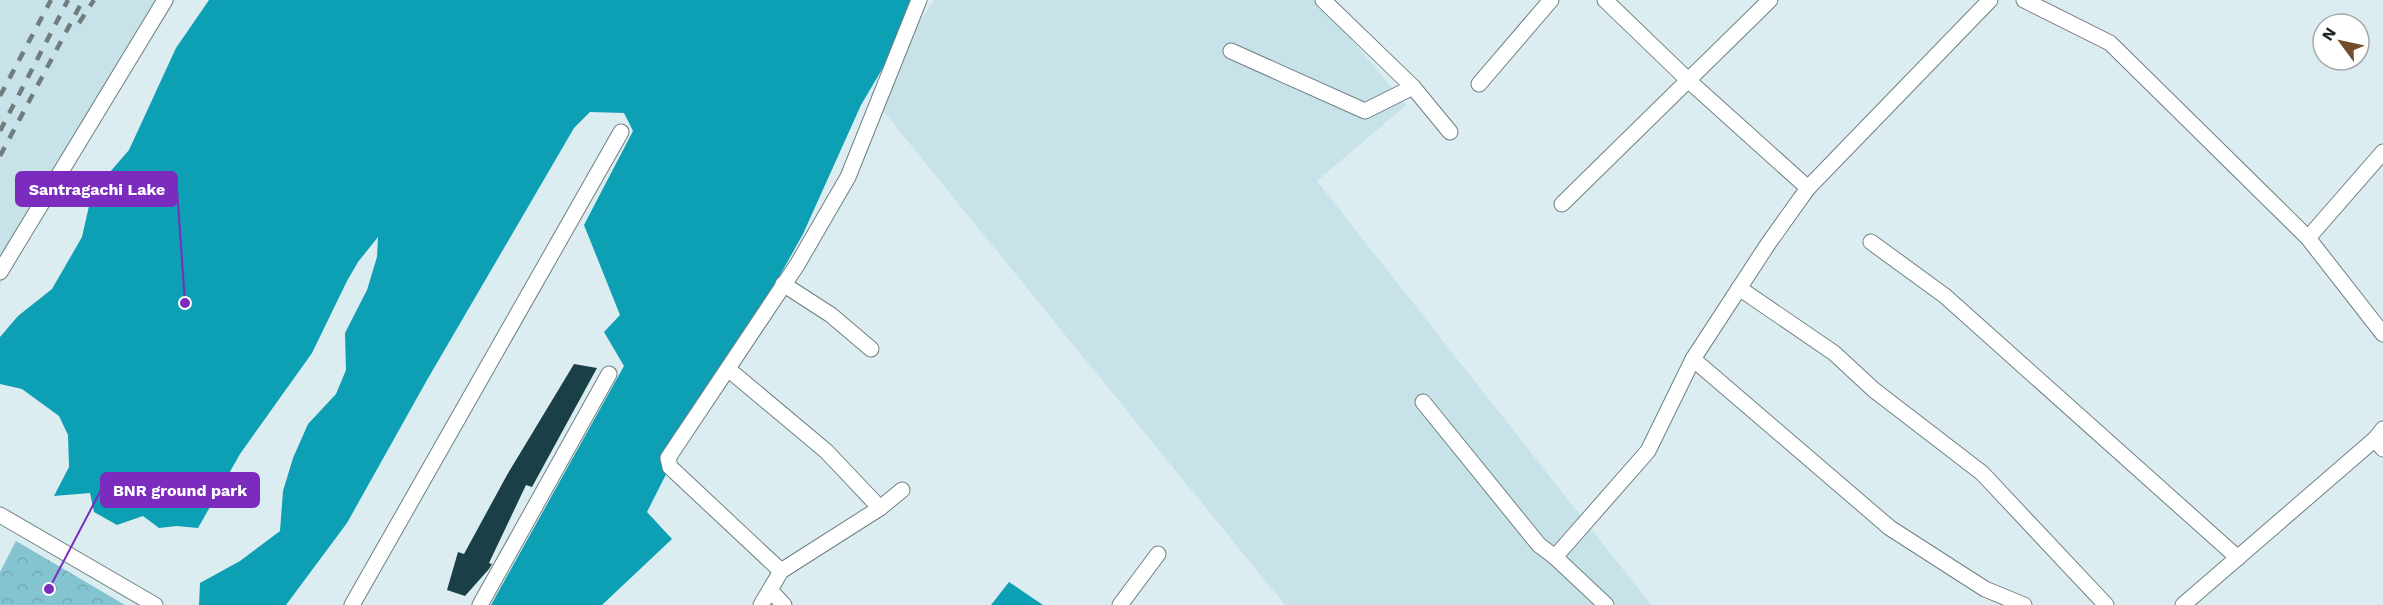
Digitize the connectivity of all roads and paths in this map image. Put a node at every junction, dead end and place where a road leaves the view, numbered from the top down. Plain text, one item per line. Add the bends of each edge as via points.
1 (165, 0) edge
2 (919, 0) edge
3 (1323, 0) edge
4 (1551, 0) edge
5 (1605, 0) edge
6 (1770, 0) edge
7 (1990, 0) edge
8 (2024, 0) edge
9 (1231, 51) dead end
10 (1689, 81) junction
11 (1479, 84) dead end
12 (1413, 87) junction
13 (621, 132) dead end
14 (1450, 132) dead end
15 (2383, 152) edge
16 (1808, 188) junction
17 (1562, 204) dead end
18 (2308, 238) junction
19 (1871, 242) dead end
20 (0, 272) edge
21 (783, 284) junction
22 (1739, 288) junction
23 (2383, 334) edge
24 (871, 349) dead end
25 (1693, 359) junction
26 (728, 369) junction
27 (609, 374) dead end
28 (1423, 402) dead end
29 (2380, 439) edge
30 (902, 490) dead end
31 (880, 508) junction
32 (0, 515) edge
33 (1158, 554) dead end
34 (1555, 557) junction
35 (2238, 558) junction
36 (781, 571) junction
37 (770, 590) junction
38 (1986, 598) edge
39 (155, 605) edge
40 (352, 605) edge
41 (480, 605) edge
42 (761, 605) edge
43 (784, 605) edge
44 (1120, 605) edge
45 (1606, 605) edge
46 (2024, 605) edge
47 (2106, 605) edge
48 (2183, 605) edge

1 - 20 street
2 - 21 street via 848,177
3 - 12 street
4 - 11 street
5 - 10 street
6 - 10 street
7 - 16 street
8 - 18 street via 2110,43
9 - 12 street via 1365,111
10 - 16 street
10 - 17 street
12 - 14 street
13 - 40 street
15 - 18 street
16 - 22 street
18 - 23 street
19 - 35 street via 1945,296
21 - 24 street via 831,315
21 - 26 street
22 - 25 street
22 - 47 street via 1834,353 1874,390 1982,473
25 - 34 street via 1648,451
25 - 38 street via 1890,528
26 - 31 street via 826,451
26 - 36 street via 668,458 670,467
27 - 41 street
28 - 34 street via 1539,545
29 - 35 street
30 - 31 street
31 - 36 street
32 - 39 street
33 - 44 street
34 - 45 street
35 - 48 street
36 - 37 street
37 - 42 street
37 - 43 street
38 - 46 street

